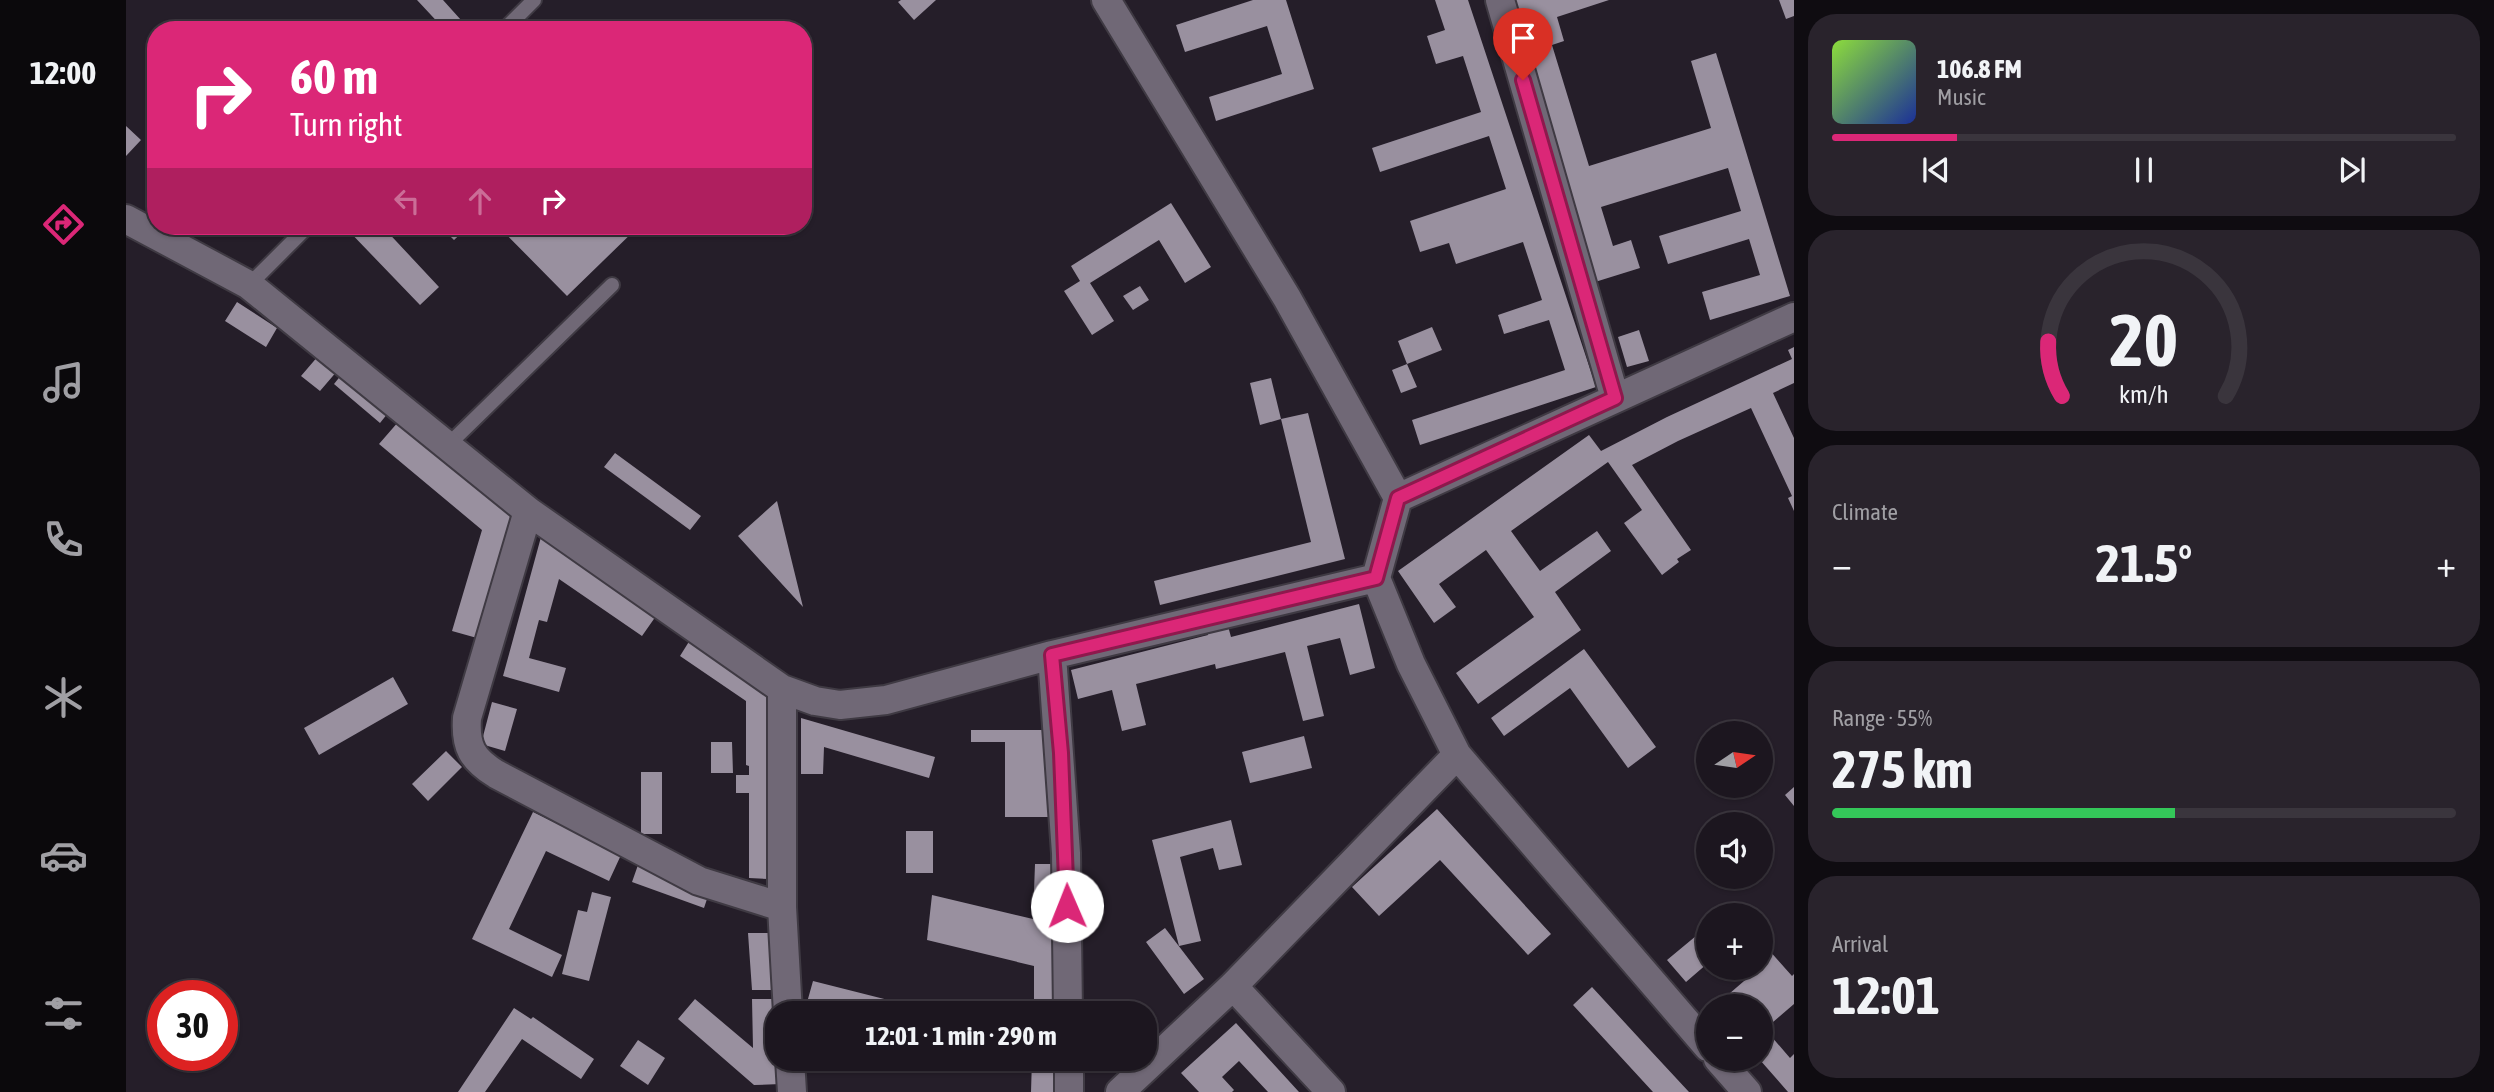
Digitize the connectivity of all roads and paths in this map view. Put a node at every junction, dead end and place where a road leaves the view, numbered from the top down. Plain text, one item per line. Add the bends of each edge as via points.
1 (534, 0) edge
2 (1106, 0) edge
3 (1500, 0) edge
4 (513, 21) edge
5 (126, 219) edge
6 (147, 230) edge
7 (156, 235) edge
8 (299, 235) edge
9 (248, 285) junction
10 (612, 285) dead end
11 (1794, 317) edge
12 (1615, 398) junction
13 (447, 446) junction
14 (1398, 498) junction
15 (528, 511) junction
16 (1376, 578) junction
17 (1052, 655) junction
18 (782, 689) junction
19 (1457, 755) junction
20 (782, 907) junction
21 (1233, 986) junction
22 (787, 1001) edge
23 (1068, 1001) edge
24 (1696, 1033) edge
25 (791, 1071) edge
26 (1069, 1071) edge
27 (1728, 1071) edge
28 (792, 1092) edge
29 (1069, 1092) edge
30 (1120, 1092) edge
31 (1331, 1092) edge
32 (1746, 1092) edge

1 - 4 lane
2 - 14 street via 1287,298
3 - 12 street
5 - 6 street
7 - 9 street
8 - 9 lane
9 - 13 street
10 - 13 lane
11 - 12 street
12 - 14 street
13 - 15 street
14 - 16 street
15 - 18 street
15 - 20 street via 467,718 470,749 496,774 699,881
16 - 17 street
16 - 19 street via 1411,664
17 - 18 street via 886,700 840,705
17 - 23 street via 1066,853
18 - 20 street
19 - 21 street
19 - 24 street
20 - 22 street
21 - 30 street
21 - 31 street
25 - 28 street
26 - 29 street
27 - 32 street

